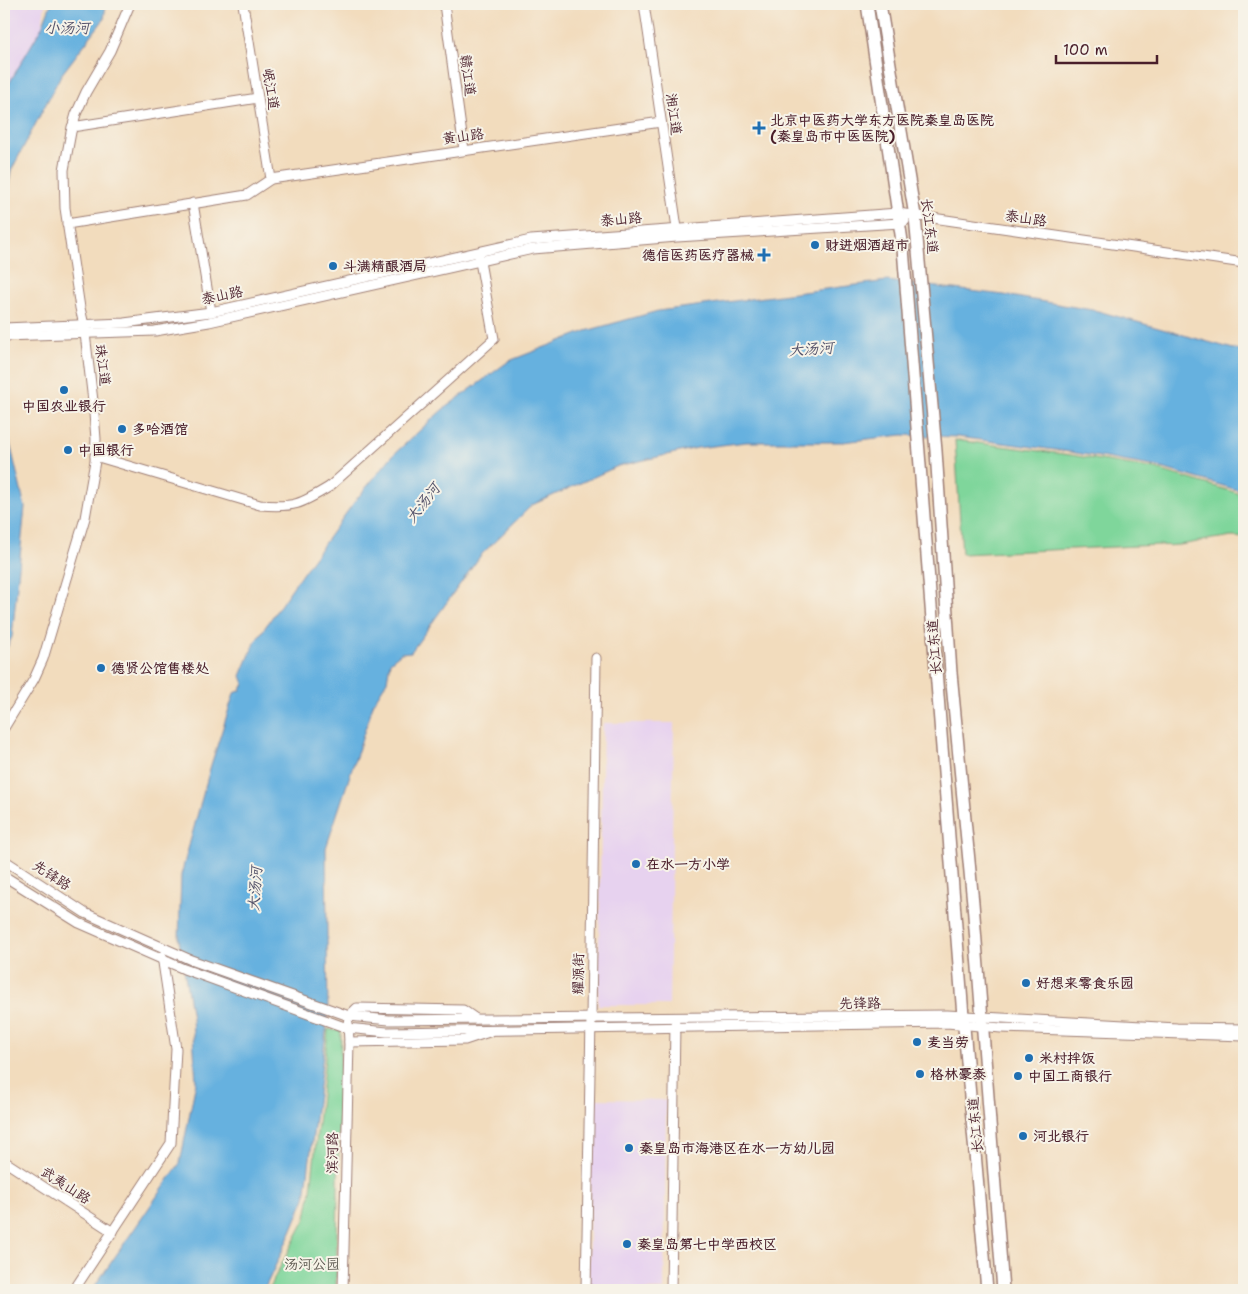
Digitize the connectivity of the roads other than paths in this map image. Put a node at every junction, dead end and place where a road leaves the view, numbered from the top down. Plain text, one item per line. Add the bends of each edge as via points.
1 (130, 4) edge
2 (243, 4) edge
3 (444, 4) edge
4 (644, 4) edge
5 (867, 4) edge
6 (880, 4) edge
7 (258, 98) junction
8 (661, 122) junction
9 (72, 127) junction
10 (464, 150) junction
11 (270, 179) junction
12 (193, 203) junction
13 (914, 216) junction
14 (899, 218) junction
15 (67, 224) junction
16 (677, 228) junction
17 (478, 251) junction
18 (480, 261) junction
19 (1244, 263) edge
20 (211, 312) junction
21 (4, 328) edge
22 (84, 330) junction
23 (4, 336) edge
24 (95, 456) junction
25 (596, 658) dead end
26 (4, 728) edge
27 (4, 860) edge
28 (4, 876) edge
29 (161, 946) junction
30 (162, 959) junction
31 (349, 1016) junction
32 (591, 1020) junction
33 (964, 1020) junction
34 (982, 1021) junction
35 (675, 1023) junction
36 (347, 1028) junction
37 (498, 1029) junction
38 (1244, 1029) edge
39 (591, 1030) junction
40 (1244, 1036) edge
41 (349, 1042) junction
42 (4, 1161) edge
43 (114, 1232) junction
44 (74, 1290) edge
45 (343, 1290) edge
46 (586, 1290) edge
47 (671, 1290) edge
48 (987, 1290) edge
49 (1003, 1290) edge

1 - 9 street, 珠江道
2 - 7 street, 岷江道
3 - 10 street, 赣江道
4 - 8 street, 湘江道
5 - 14 main road, 长江东道
6 - 13 main road, 长江东道
7 - 9 street
7 - 11 street, 岷江道
8 - 10 street, 黄山路
8 - 16 street, 湘江道
9 - 15 street, 珠江道 via 64,170
10 - 11 street, 黄山路
11 - 12 street via 247,195
12 - 15 street
12 - 20 street
13 - 14 street, 泰山路
13 - 19 street, 泰山路
13 - 34 main road, 长江东道
14 - 16 street, 泰山路
14 - 18 street via 542,248
14 - 33 main road, 长江东道
15 - 22 street, 珠江道
16 - 17 street, 泰山路 via 531,240
17 - 18 street
17 - 20 street, 泰山路
18 - 22 street via 209,322 155,331
18 - 24 street via 494,339 329,487 305,502 283,507 260,505
20 - 22 street, 泰山路
21 - 22 street, 泰山路
22 - 23 street
22 - 24 street, 珠江道 via 93,401
24 - 26 street, 珠江道 via 85,518 50,638 34,679
25 - 32 street, 耀源街
27 - 29 street, 先锋路 via 85,913
28 - 30 street via 79,922
29 - 30 street
29 - 31 street, 先锋路 via 191,960
30 - 36 street
30 - 43 street via 176,1049 171,1143
31 - 32 street, 先锋路 via 389,1020
31 - 36 street, 滨河路
32 - 35 street, 先锋路
32 - 39 street, 耀源街
33 - 34 street, 先锋路
33 - 35 street, 先锋路
33 - 48 main road, 长江东道
34 - 38 street
34 - 40 street via 1001,1028
34 - 49 main road, 长江东道
35 - 39 street
35 - 47 street
36 - 37 street via 387,1032
36 - 41 street, 滨河路
37 - 39 street
37 - 41 street via 465,1040
39 - 46 street, 耀源街
41 - 45 street, 滨河路
42 - 43 street, 武夷山路
43 - 44 street

